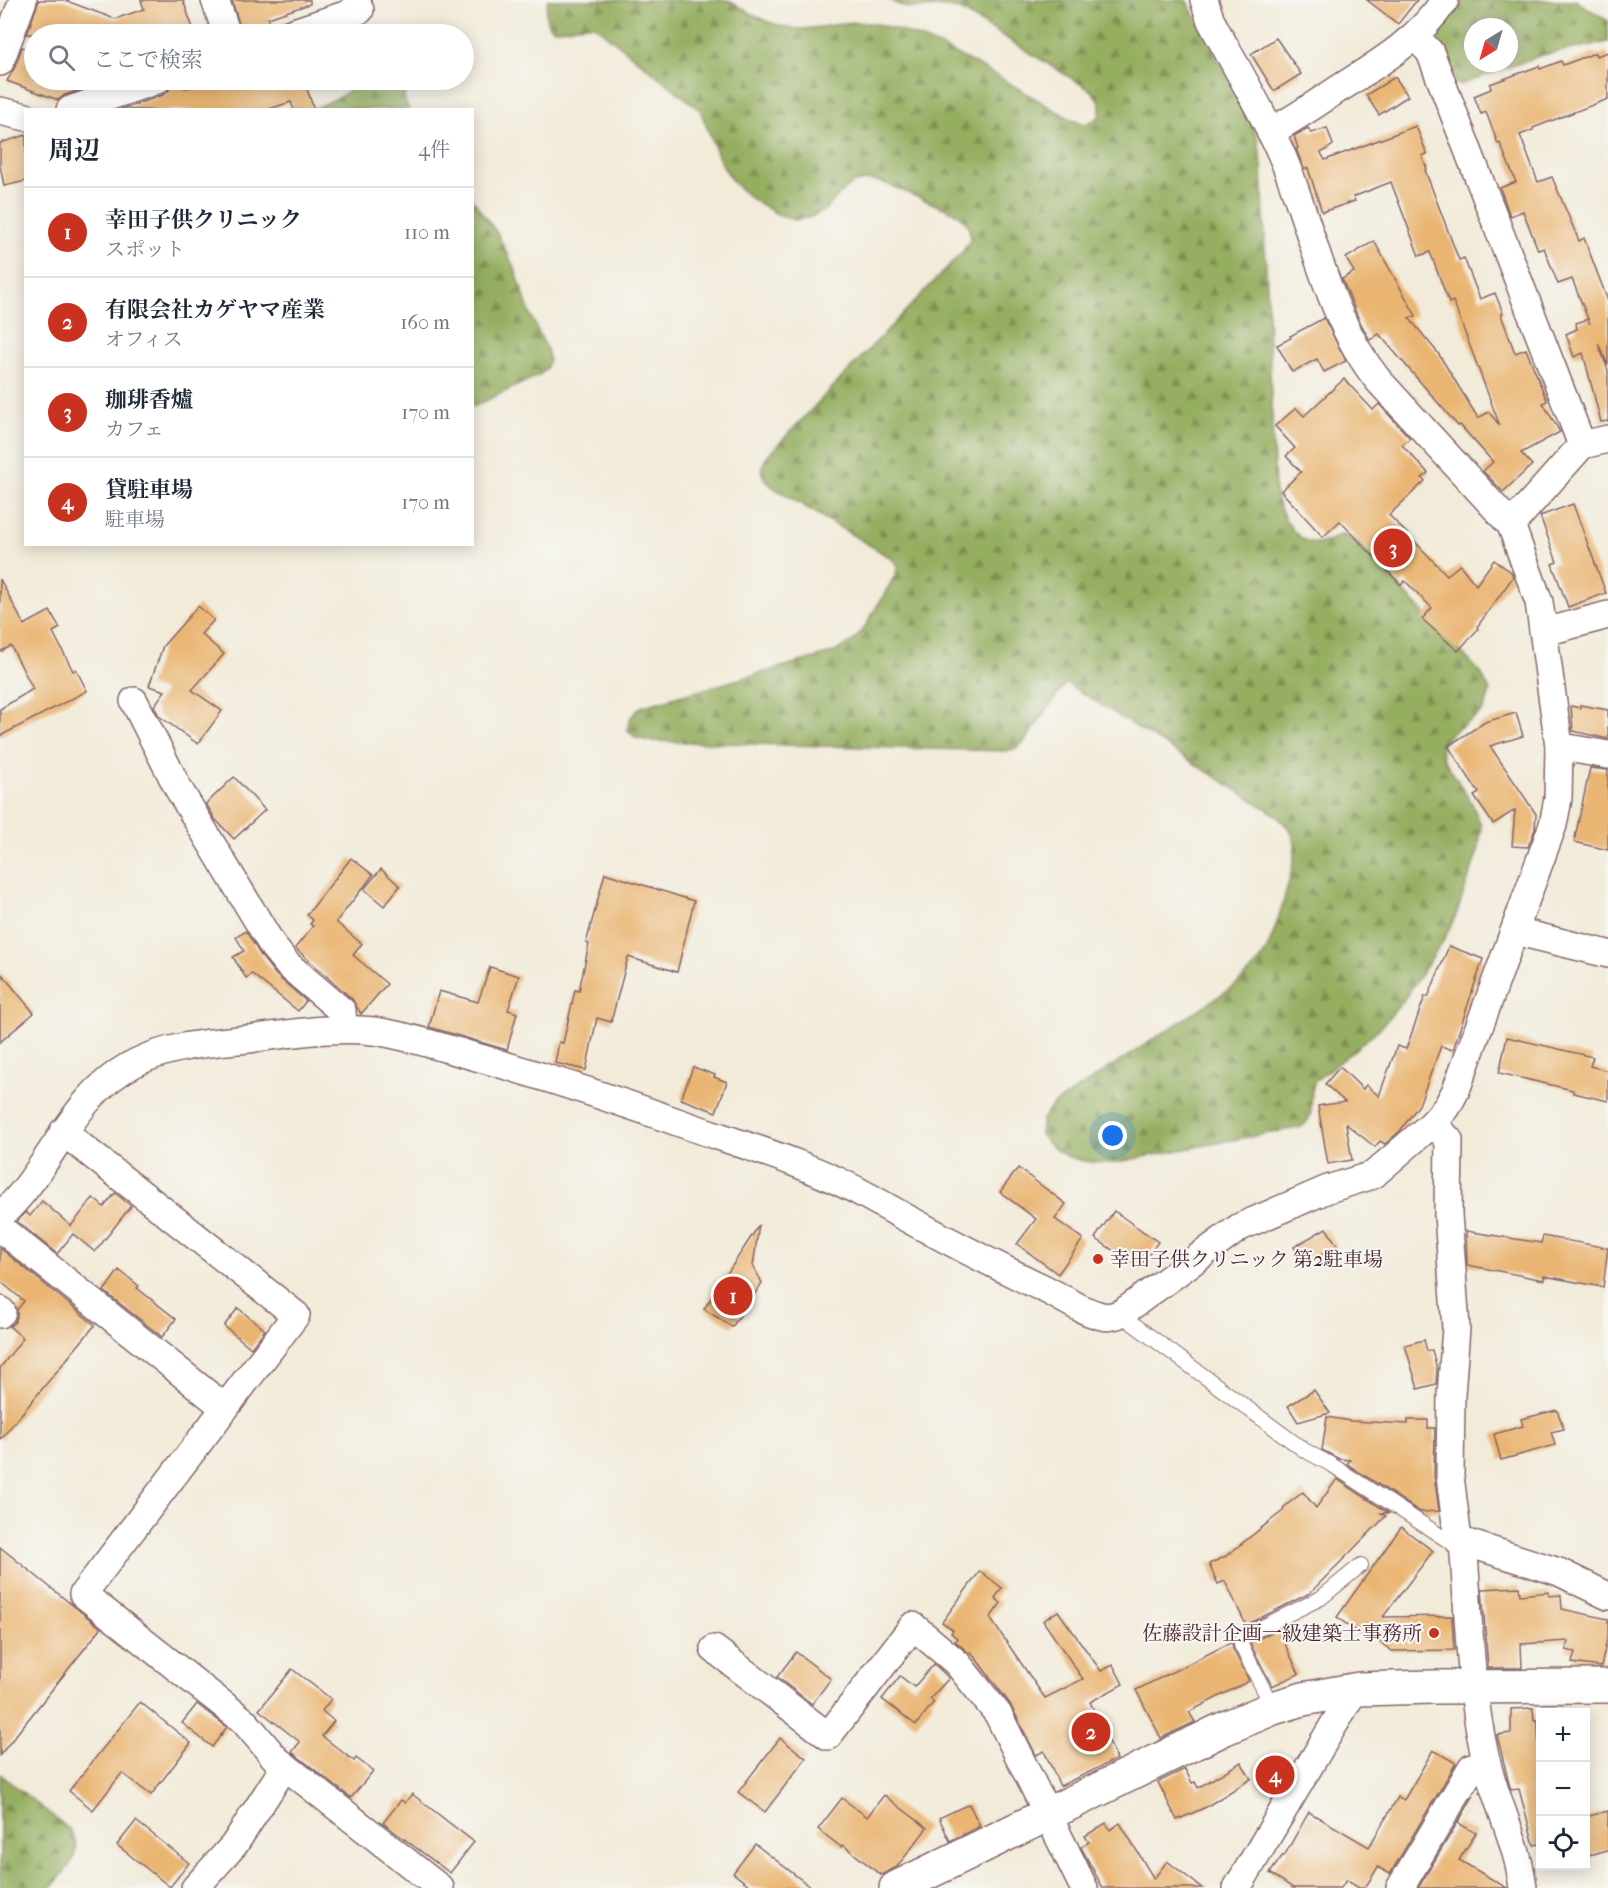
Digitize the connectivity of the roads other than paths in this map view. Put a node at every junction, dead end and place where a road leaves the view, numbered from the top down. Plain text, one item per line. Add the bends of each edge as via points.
1 (23, 0) edge
2 (216, 0) edge
3 (357, 0) edge
4 (1204, 0) edge
5 (1445, 0) edge
6 (224, 24) edge
7 (318, 24) edge
8 (1415, 37) junction
9 (0, 62) edge
10 (128, 90) edge
11 (76, 108) edge
12 (0, 111) edge
13 (24, 117) edge
14 (1270, 132) junction
15 (1608, 439) edge
16 (1582, 445) junction
17 (1511, 525) junction
18 (1608, 615) edge
19 (1543, 630) junction
20 (134, 701) dead end
21 (1559, 748) junction
22 (1608, 755) edge
23 (1515, 931) junction
24 (1608, 954) edge
25 (343, 1029) junction
26 (1433, 1123) junction
27 (63, 1132) junction
28 (0, 1216) edge
29 (0, 1228) edge
30 (1124, 1311) junction
31 (225, 1408) junction
32 (1460, 1541) junction
33 (1361, 1565) dead end
34 (1608, 1596) edge
35 (714, 1649) dead end
36 (1473, 1686) junction
37 (1608, 1686) edge
38 (1354, 1689) junction
39 (1273, 1708) junction
40 (1487, 1763) junction
41 (285, 1766) junction
42 (1047, 1815) junction
43 (195, 1888) edge
44 (440, 1888) edge
45 (896, 1888) edge
46 (1084, 1888) edge
47 (1237, 1888) edge
48 (1400, 1888) edge
49 (1523, 1888) edge

1 - 9 street
2 - 6 street
3 - 7 street via 360,10
4 - 14 street via 1211,21
5 - 8 street
8 - 14 street
8 - 16 street via 1430,52
10 - 11 street
12 - 13 street
14 - 17 street via 1334,300 1366,363
15 - 16 street
16 - 17 street
17 - 19 street via 1539,602
18 - 19 street
19 - 21 street
20 - 25 street via 178,788 274,948 342,1011
21 - 22 street
21 - 23 street via 1553,825
23 - 24 street
23 - 26 street via 1456,1090
25 - 27 street via 160,1053 136,1062 93,1093
25 - 30 street via 406,1038 559,1080 814,1170 1092,1312 1110,1317
26 - 30 street via 1373,1175 1328,1189 1240,1227
26 - 32 street via 1449,1140 1448,1214 1456,1328 1450,1476
27 - 28 street via 28,1187
27 - 31 street via 296,1315
29 - 31 street
30 - 32 lane via 1128,1320 1304,1450 1447,1540
31 - 41 street via 83,1594 244,1720
32 - 34 street via 1559,1572
32 - 36 street
33 - 39 lane via 1321,1598 1242,1637 1241,1646
35 - 42 street via 828,1736 913,1626 957,1663 991,1704
36 - 37 street
36 - 38 street
36 - 40 street
38 - 39 street
38 - 47 street
39 - 42 street
40 - 48 street via 1472,1767
40 - 49 street via 1520,1860
41 - 43 street via 234,1845
41 - 44 street
42 - 45 street
42 - 46 street

